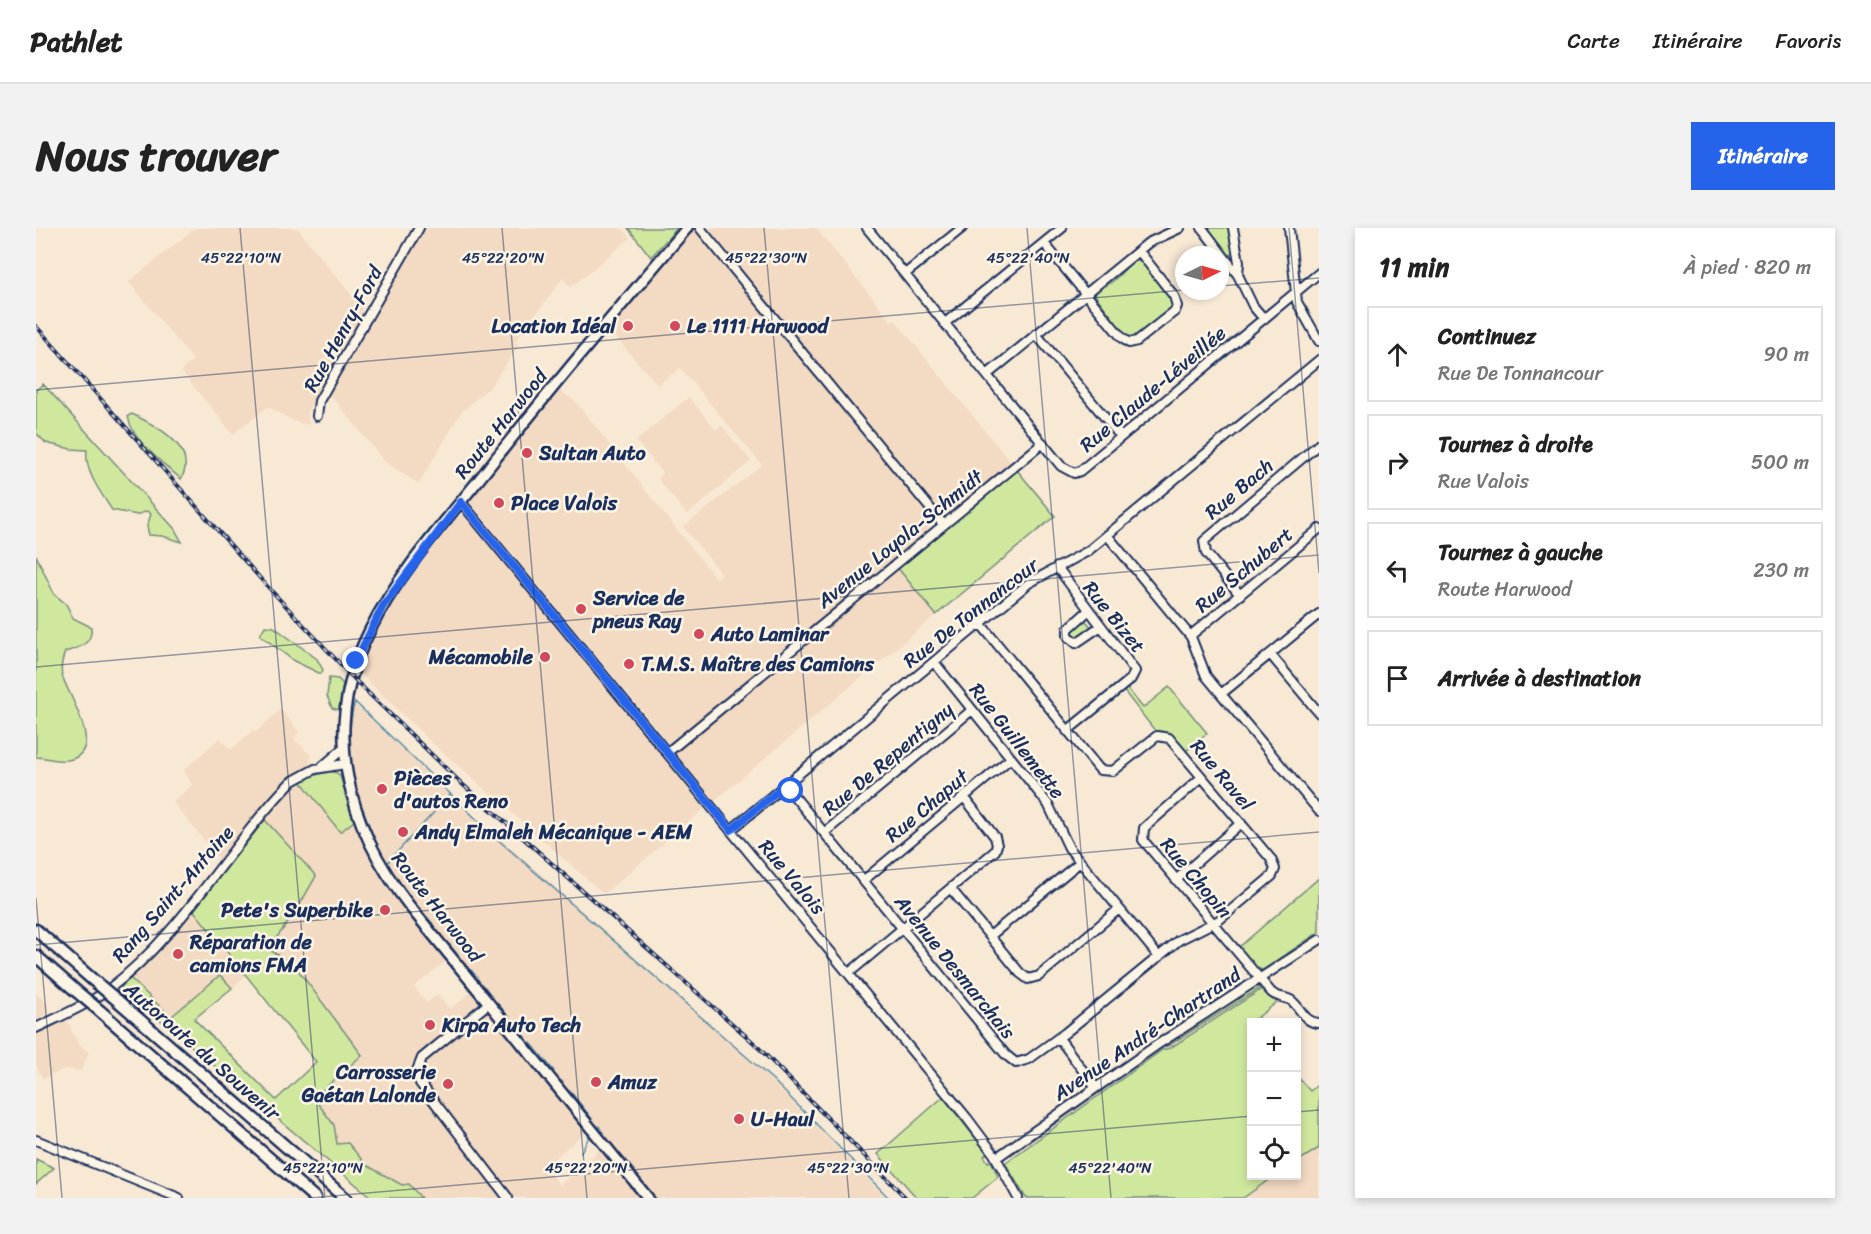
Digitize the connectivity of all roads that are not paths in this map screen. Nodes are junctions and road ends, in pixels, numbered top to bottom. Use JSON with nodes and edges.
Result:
{"nodes":[{"id":1,"x":419,"y":228,"type":"edge"},
{"id":2,"x":687,"y":228,"type":"edge"},
{"id":3,"x":700,"y":228,"type":"edge"},
{"id":4,"x":867,"y":228,"type":"edge"},
{"id":5,"x":1062,"y":228,"type":"edge"},
{"id":6,"x":1180,"y":228,"type":"edge"},
{"id":7,"x":1202,"y":228,"type":"edge"},
{"id":8,"x":1233,"y":228,"type":"edge"},
{"id":9,"x":1289,"y":228,"type":"edge"},
{"id":10,"x":957,"y":229,"type":"edge"},
{"id":11,"x":1044,"y":243,"type":"junction"},
{"id":12,"x":1139,"y":251,"type":"junction"},
{"id":13,"x":1319,"y":273,"type":"edge"},
{"id":14,"x":905,"y":274,"type":"junction"},
{"id":15,"x":1238,"y":275,"type":"junction"},
{"id":16,"x":1086,"y":294,"type":"junction"},
{"id":17,"x":1295,"y":294,"type":"junction"},
{"id":18,"x":1264,"y":319,"type":"junction"},
{"id":19,"x":945,"y":323,"type":"junction"},
{"id":20,"x":1036,"y":334,"type":"junction"},
{"id":21,"x":1319,"y":341,"type":"edge"},
{"id":22,"x":1319,"y":360,"type":"edge"},
{"id":23,"x":988,"y":374,"type":"junction"},
{"id":24,"x":317,"y":416,"type":"dead end"},
{"id":25,"x":1121,"y":437,"type":"junction"},
{"id":26,"x":1043,"y":443,"type":"junction"},
{"id":27,"x":1319,"y":444,"type":"edge"},
{"id":28,"x":461,"y":502,"type":"junction"},
{"id":29,"x":943,"y":524,"type":"junction"},
{"id":30,"x":1319,"y":529,"type":"edge"},
{"id":31,"x":1107,"y":535,"type":"junction"},
{"id":32,"x":1057,"y":567,"type":"junction"},
{"id":33,"x":1240,"y":595,"type":"junction"},
{"id":34,"x":1088,"y":611,"type":"junction"},
{"id":35,"x":1319,"y":614,"type":"edge"},
{"id":36,"x":980,"y":623,"type":"junction"},
{"id":37,"x":1101,"y":626,"type":"junction"},
{"id":38,"x":1190,"y":636,"type":"junction"},
{"id":39,"x":1270,"y":654,"type":"junction"},
{"id":40,"x":933,"y":662,"type":"junction"},
{"id":41,"x":1221,"y":694,"type":"junction"},
{"id":42,"x":972,"y":710,"type":"junction"},
{"id":43,"x":1319,"y":713,"type":"edge"},
{"id":44,"x":1067,"y":731,"type":"junction"},
{"id":45,"x":344,"y":748,"type":"junction"},
{"id":46,"x":668,"y":752,"type":"junction"},
{"id":47,"x":1011,"y":758,"type":"junction"},
{"id":48,"x":345,"y":764,"type":"junction"},
{"id":49,"x":322,"y":767,"type":"junction"},
{"id":50,"x":1203,"y":777,"type":"junction"},
{"id":51,"x":785,"y":785,"type":"junction"},
{"id":52,"x":964,"y":797,"type":"junction"},
{"id":53,"x":1319,"y":811,"type":"edge"},
{"id":54,"x":1241,"y":823,"type":"junction"},
{"id":55,"x":731,"y":830,"type":"junction"},
{"id":56,"x":824,"y":833,"type":"junction"},
{"id":57,"x":1080,"y":862,"type":"junction"},
{"id":58,"x":864,"y":880,"type":"junction"},
{"id":59,"x":1176,"y":880,"type":"junction"},
{"id":60,"x":951,"y":889,"type":"junction"},
{"id":61,"x":1119,"y":909,"type":"junction"},
{"id":62,"x":1213,"y":923,"type":"junction"},
{"id":63,"x":902,"y":928,"type":"junction"},
{"id":64,"x":36,"y":930,"type":"edge"},
{"id":65,"x":990,"y":936,"type":"junction"},
{"id":66,"x":1319,"y":940,"type":"edge"},
{"id":67,"x":36,"y":956,"type":"edge"},
{"id":68,"x":1158,"y":957,"type":"junction"},
{"id":69,"x":849,"y":973,"type":"junction"},
{"id":70,"x":1259,"y":979,"type":"junction"},
{"id":71,"x":489,"y":1002,"type":"junction"},
{"id":72,"x":1319,"y":1023,"type":"edge"},
{"id":73,"x":36,"y":1028,"type":"edge"},
{"id":74,"x":1059,"y":1038,"type":"junction"},
{"id":75,"x":1095,"y":1087,"type":"junction"},
{"id":76,"x":36,"y":1140,"type":"edge"},
{"id":77,"x":996,"y":1158,"type":"junction"},
{"id":78,"x":179,"y":1198,"type":"edge"},
{"id":79,"x":315,"y":1198,"type":"edge"},
{"id":80,"x":345,"y":1198,"type":"edge"},
{"id":81,"x":508,"y":1198,"type":"edge"},
{"id":82,"x":648,"y":1198,"type":"edge"},
{"id":83,"x":1018,"y":1198,"type":"edge"}],
"edges":[{"from":1,"to":24,"type":"street","name":"Rue Henry-Ford"},
{"from":2,"to":28,"type":"main road","name":"Route Harwood"},
{"from":3,"to":29,"type":"street"},
{"from":4,"to":14,"type":"street","name":"Rue Claude-Léveillée"},
{"from":5,"to":11,"type":"street"},
{"from":6,"to":12,"type":"street"},
{"from":7,"to":15,"type":"street"},
{"from":8,"to":15,"type":"street"},
{"from":9,"to":17,"type":"street"},
{"from":10,"to":14,"type":"street"},
{"from":11,"to":16,"type":"street"},
{"from":11,"to":19,"type":"street"},
{"from":12,"to":16,"type":"street"},
{"from":12,"to":16,"type":"street"},
{"from":13,"to":17,"type":"street","name":"Rue Claude-Léveillée"},
{"from":14,"to":19,"type":"street","name":"Rue Claude-Léveillée"},
{"from":15,"to":18,"type":"street"},
{"from":16,"to":20,"type":"street"},
{"from":17,"to":18,"type":"street","name":"Rue Claude-Léveillée"},
{"from":17,"to":21,"type":"street"},
{"from":18,"to":25,"type":"street","name":"Rue Claude-Léveillée"},
{"from":19,"to":23,"type":"street","name":"Rue Claude-Léveillée"},
{"from":20,"to":23,"type":"street"},
{"from":20,"to":25,"type":"street"},
{"from":22,"to":31,"type":"street","name":"Rue De Tonnancour"},
{"from":23,"to":26,"type":"street","name":"Rue Claude-Léveillée"},
{"from":25,"to":26,"type":"street","name":"Rue Claude-Léveillée"},
{"from":26,"to":29,"type":"street","name":"Avenue Loyola-Schmidt"},
{"from":27,"to":33,"type":"street","name":"Rue Bach"},
{"from":28,"to":45,"type":"main road","name":"Route Harwood"},
{"from":28,"to":46,"type":"street","name":"Rue Valois"},
{"from":29,"to":46,"type":"street","name":"Avenue Loyola-Schmidt"},
{"from":30,"to":33,"type":"street","name":"Rue Schubert"},
{"from":31,"to":32,"type":"street","name":"Rue De Tonnancour"},
{"from":31,"to":38,"type":"street"},
{"from":32,"to":34,"type":"street","name":"Rue Bizet"},
{"from":32,"to":36,"type":"street","name":"Rue De Tonnancour"},
{"from":33,"to":38,"type":"street","name":"Rue Schubert"},
{"from":34,"to":37,"type":"street","name":"Rue Bizet"},
{"from":34,"to":37,"type":"street"},
{"from":35,"to":39,"type":"street"},
{"from":36,"to":40,"type":"street","name":"Rue De Tonnancour"},
{"from":36,"to":44,"type":"street","name":"Rue Ravel"},
{"from":37,"to":44,"type":"street","name":"Rue Bizet"},
{"from":38,"to":41,"type":"street"},
{"from":39,"to":41,"type":"street"},
{"from":39,"to":43,"type":"street"},
{"from":40,"to":42,"type":"street","name":"Rue Guillemette"},
{"from":40,"to":51,"type":"street","name":"Rue De Tonnancour"},
{"from":41,"to":53,"type":"street"},
{"from":42,"to":47,"type":"street","name":"Rue Guillemette"},
{"from":42,"to":56,"type":"street","name":"Rue De Repentigny"},
{"from":44,"to":50,"type":"street","name":"Rue Ravel"},
{"from":45,"to":48,"type":"main road","name":"Route Harwood"},
{"from":45,"to":49,"type":"street","name":"Rang Saint-Antoine"},
{"from":46,"to":55,"type":"street","name":"Rue Valois"},
{"from":47,"to":52,"type":"street","name":"Rue Chaput"},
{"from":47,"to":57,"type":"street","name":"Rue Guillemette"},
{"from":48,"to":49,"type":"street","name":"Rang Saint-Antoine"},
{"from":48,"to":71,"type":"main road","name":"Route Harwood"},
{"from":49,"to":73,"type":"street","name":"Rang Saint-Antoine"},
{"from":50,"to":54,"type":"street","name":"Rue Ravel"},
{"from":50,"to":59,"type":"street","name":"Rue Chopin"},
{"from":51,"to":55,"type":"street","name":"Rue De Tonnancour"},
{"from":51,"to":56,"type":"street","name":"Avenue Desmarchais"},
{"from":52,"to":58,"type":"street","name":"Rue Chaput"},
{"from":52,"to":60,"type":"street"},
{"from":54,"to":59,"type":"street"},
{"from":54,"to":62,"type":"street","name":"Rue Ravel"},
{"from":55,"to":69,"type":"street","name":"Rue Valois"},
{"from":56,"to":58,"type":"street","name":"Avenue Desmarchais"},
{"from":57,"to":61,"type":"street","name":"Rue Guillemette"},
{"from":57,"to":65,"type":"street"},
{"from":58,"to":63,"type":"street","name":"Avenue Desmarchais"},
{"from":59,"to":62,"type":"street","name":"Rue Chopin"},
{"from":60,"to":63,"type":"street"},
{"from":60,"to":65,"type":"street"},
{"from":61,"to":65,"type":"street"},
{"from":61,"to":68,"type":"street","name":"Rue Guillemette"},
{"from":62,"to":68,"type":"street","name":"Avenue Desmarchais"},
{"from":62,"to":70,"type":"street","name":"Rue Chopin"},
{"from":63,"to":69,"type":"street"},
{"from":63,"to":74,"type":"street","name":"Avenue Desmarchais"},
{"from":64,"to":80,"type":"highway","name":"Autoroute du Souvenir","bridge":true},
{"from":66,"to":70,"type":"street","name":"Avenue André-Chartrand"},
{"from":67,"to":79,"type":"highway","name":"Autoroute du Souvenir","bridge":true},
{"from":68,"to":74,"type":"street","name":"Avenue Desmarchais"},
{"from":69,"to":77,"type":"street","name":"Rue Valois"},
{"from":70,"to":72,"type":"street","name":"Rue Chopin"},
{"from":70,"to":75,"type":"street","name":"Avenue André-Chartrand"},
{"from":71,"to":81,"type":"street"},
{"from":71,"to":82,"type":"main road","name":"Route Harwood"},
{"from":74,"to":75,"type":"street"},
{"from":75,"to":77,"type":"street","name":"Avenue André-Chartrand"},
{"from":76,"to":78,"type":"street"},
{"from":77,"to":83,"type":"street","name":"Rue Valois"}]}
